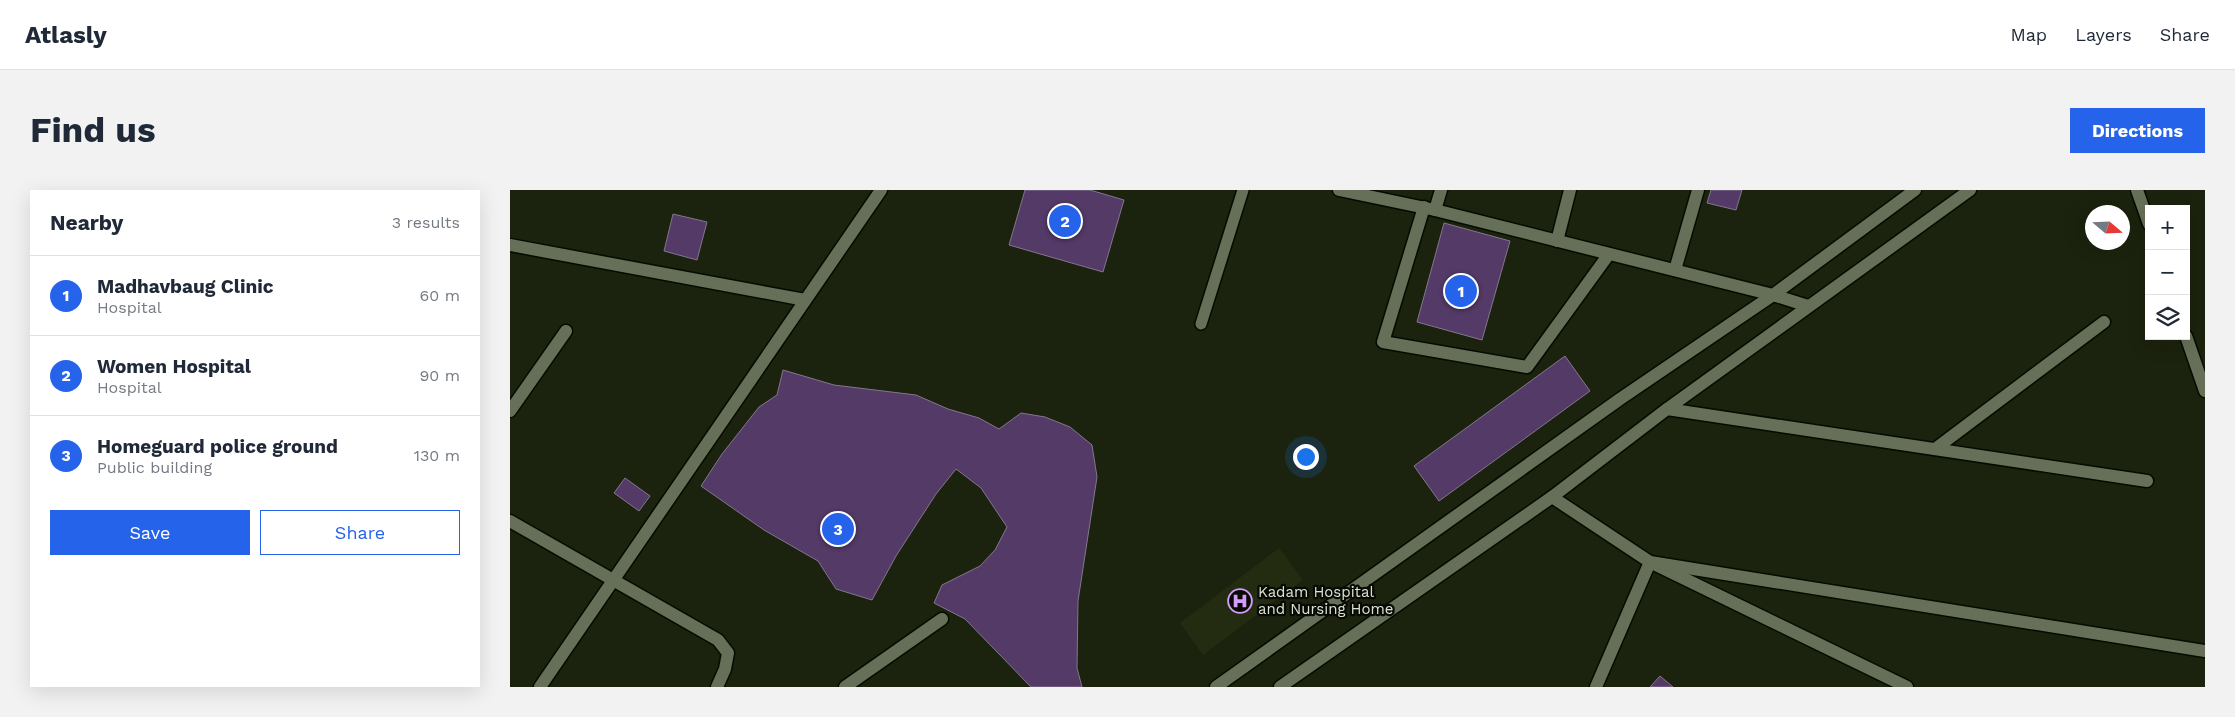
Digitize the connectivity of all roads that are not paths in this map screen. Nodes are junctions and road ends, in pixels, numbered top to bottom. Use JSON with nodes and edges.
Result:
{"nodes":[{"id":1,"x":881,"y":190,"type":"edge"},
{"id":2,"x":1243,"y":190,"type":"edge"},
{"id":3,"x":1339,"y":190,"type":"edge"},
{"id":4,"x":1441,"y":190,"type":"edge"},
{"id":5,"x":1570,"y":190,"type":"edge"},
{"id":6,"x":1698,"y":190,"type":"edge"},
{"id":7,"x":1915,"y":190,"type":"edge"},
{"id":8,"x":1970,"y":190,"type":"edge"},
{"id":9,"x":2138,"y":190,"type":"edge"},
{"id":10,"x":1430,"y":209,"type":"junction"},
{"id":11,"x":2145,"y":212,"type":"edge"},
{"id":12,"x":1557,"y":240,"type":"junction"},
{"id":13,"x":510,"y":245,"type":"edge"},
{"id":14,"x":1609,"y":254,"type":"junction"},
{"id":15,"x":1675,"y":270,"type":"junction"},
{"id":16,"x":1773,"y":295,"type":"junction"},
{"id":17,"x":805,"y":300,"type":"junction"},
{"id":18,"x":1808,"y":306,"type":"junction"},
{"id":19,"x":2104,"y":322,"type":"dead end"},
{"id":20,"x":1201,"y":324,"type":"dead end"},
{"id":21,"x":566,"y":331,"type":"dead end"},
{"id":22,"x":2187,"y":340,"type":"edge"},
{"id":23,"x":2205,"y":391,"type":"edge"},
{"id":24,"x":1667,"y":409,"type":"junction"},
{"id":25,"x":510,"y":411,"type":"edge"},
{"id":26,"x":1935,"y":448,"type":"junction"},
{"id":27,"x":2147,"y":481,"type":"dead end"},
{"id":28,"x":1552,"y":498,"type":"junction"},
{"id":29,"x":510,"y":521,"type":"edge"},
{"id":30,"x":1650,"y":562,"type":"junction"},
{"id":31,"x":612,"y":580,"type":"junction"},
{"id":32,"x":942,"y":619,"type":"dead end"},
{"id":33,"x":2205,"y":650,"type":"edge"},
{"id":34,"x":540,"y":687,"type":"edge"},
{"id":35,"x":717,"y":687,"type":"edge"},
{"id":36,"x":845,"y":687,"type":"edge"},
{"id":37,"x":1216,"y":687,"type":"edge"},
{"id":38,"x":1280,"y":687,"type":"edge"},
{"id":39,"x":1596,"y":687,"type":"edge"},
{"id":40,"x":1907,"y":687,"type":"edge"}],
"edges":[{"from":1,"to":17,"type":"street"},
{"from":2,"to":20,"type":"lane"},
{"from":3,"to":10,"type":"street"},
{"from":4,"to":10,"type":"street"},
{"from":5,"to":12,"type":"street"},
{"from":6,"to":15,"type":"street"},
{"from":7,"to":16,"type":"street"},
{"from":8,"to":18,"type":"street"},
{"from":9,"to":11,"type":"street"},
{"from":10,"to":12,"type":"street"},
{"from":10,"to":14,"type":"street"},
{"from":12,"to":14,"type":"street"},
{"from":13,"to":17,"type":"street"},
{"from":14,"to":15,"type":"street"},
{"from":15,"to":16,"type":"street"},
{"from":16,"to":18,"type":"street"},
{"from":16,"to":37,"type":"street"},
{"from":17,"to":31,"type":"street"},
{"from":18,"to":24,"type":"street"},
{"from":19,"to":26,"type":"street"},
{"from":21,"to":25,"type":"street"},
{"from":22,"to":23,"type":"street"},
{"from":24,"to":26,"type":"street"},
{"from":24,"to":28,"type":"street"},
{"from":26,"to":27,"type":"street"},
{"from":28,"to":30,"type":"street"},
{"from":28,"to":38,"type":"street"},
{"from":29,"to":31,"type":"street"},
{"from":30,"to":33,"type":"street"},
{"from":30,"to":39,"type":"street"},
{"from":30,"to":40,"type":"street"},
{"from":31,"to":34,"type":"street"},
{"from":31,"to":35,"type":"street"},
{"from":32,"to":36,"type":"street"}]}
